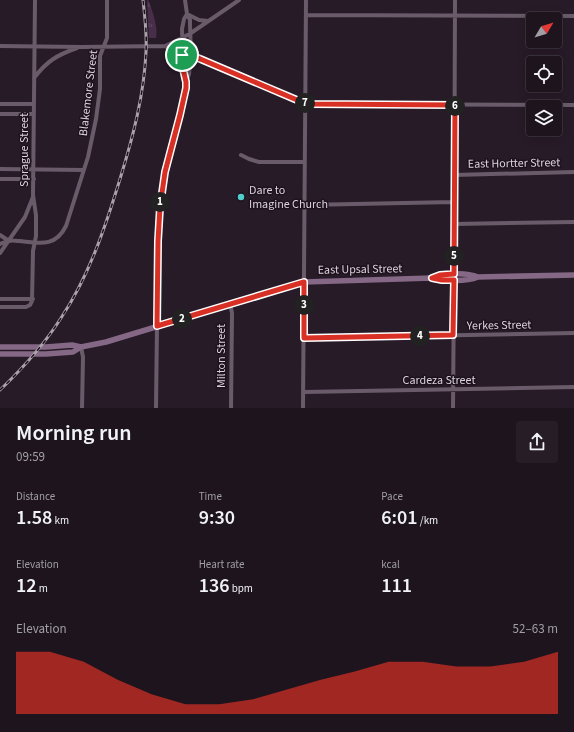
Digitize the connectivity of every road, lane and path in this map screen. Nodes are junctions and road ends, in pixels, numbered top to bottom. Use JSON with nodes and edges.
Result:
{"nodes":[{"id":1,"x":34,"y":0,"type":"edge"},
{"id":2,"x":107,"y":0,"type":"edge"},
{"id":3,"x":185,"y":0,"type":"edge"},
{"id":4,"x":239,"y":0,"type":"edge"},
{"id":5,"x":306,"y":0,"type":"edge"},
{"id":6,"x":455,"y":0,"type":"edge"},
{"id":7,"x":187,"y":14,"type":"junction"},
{"id":8,"x":306,"y":15,"type":"junction"},
{"id":9,"x":455,"y":15,"type":"junction"},
{"id":10,"x":574,"y":16,"type":"edge"},
{"id":11,"x":208,"y":21,"type":"junction"},
{"id":12,"x":191,"y":33,"type":"junction"},
{"id":13,"x":182,"y":38,"type":"junction"},
{"id":14,"x":0,"y":46,"type":"edge"},
{"id":15,"x":34,"y":46,"type":"junction"},
{"id":16,"x":104,"y":46,"type":"junction"},
{"id":17,"x":165,"y":46,"type":"junction"},
{"id":18,"x":81,"y":47,"type":"junction"},
{"id":19,"x":182,"y":55,"type":"junction"},
{"id":20,"x":191,"y":56,"type":"junction"},
{"id":21,"x":34,"y":78,"type":"junction"},
{"id":22,"x":186,"y":82,"type":"junction"},
{"id":23,"x":305,"y":103,"type":"junction"},
{"id":24,"x":0,"y":104,"type":"edge"},
{"id":25,"x":34,"y":104,"type":"junction"},
{"id":26,"x":455,"y":105,"type":"junction"},
{"id":27,"x":574,"y":106,"type":"edge"},
{"id":28,"x":0,"y":114,"type":"edge"},
{"id":29,"x":34,"y":114,"type":"junction"},
{"id":30,"x":241,"y":155,"type":"dead end"},
{"id":31,"x":305,"y":162,"type":"junction"},
{"id":32,"x":0,"y":169,"type":"edge"},
{"id":33,"x":34,"y":170,"type":"junction"},
{"id":34,"x":84,"y":170,"type":"junction"},
{"id":35,"x":574,"y":172,"type":"edge"},
{"id":36,"x":454,"y":175,"type":"junction"},
{"id":37,"x":0,"y":179,"type":"edge"},
{"id":38,"x":34,"y":179,"type":"junction"},
{"id":39,"x":33,"y":195,"type":"junction"},
{"id":40,"x":454,"y":202,"type":"junction"},
{"id":41,"x":304,"y":205,"type":"junction"},
{"id":42,"x":574,"y":222,"type":"edge"},
{"id":43,"x":454,"y":224,"type":"junction"},
{"id":44,"x":0,"y":235,"type":"edge"},
{"id":45,"x":9,"y":240,"type":"junction"},
{"id":46,"x":34,"y":243,"type":"junction"},
{"id":47,"x":0,"y":244,"type":"edge"},
{"id":48,"x":0,"y":253,"type":"edge"},
{"id":49,"x":574,"y":275,"type":"edge"},
{"id":50,"x":454,"y":277,"type":"junction"},
{"id":51,"x":304,"y":282,"type":"junction"},
{"id":52,"x":0,"y":299,"type":"edge"},
{"id":53,"x":33,"y":299,"type":"junction"},
{"id":54,"x":230,"y":304,"type":"junction"},
{"id":55,"x":0,"y":307,"type":"edge"},
{"id":56,"x":157,"y":326,"type":"junction"},
{"id":57,"x":574,"y":333,"type":"edge"},
{"id":58,"x":453,"y":335,"type":"junction"},
{"id":59,"x":304,"y":338,"type":"junction"},
{"id":60,"x":0,"y":347,"type":"edge"},
{"id":61,"x":81,"y":347,"type":"junction"},
{"id":62,"x":0,"y":354,"type":"edge"},
{"id":63,"x":574,"y":388,"type":"edge"},
{"id":64,"x":453,"y":389,"type":"junction"},
{"id":65,"x":304,"y":392,"type":"junction"},
{"id":66,"x":82,"y":408,"type":"edge"},
{"id":67,"x":156,"y":408,"type":"edge"},
{"id":68,"x":231,"y":408,"type":"edge"},
{"id":69,"x":304,"y":408,"type":"edge"},
{"id":70,"x":453,"y":408,"type":"edge"}],
"edges":[{"from":1,"to":15,"type":"street","name":"Sprague Street"},
{"from":2,"to":16,"type":"street","name":"Blakemore Street"},
{"from":3,"to":7,"type":"street"},
{"from":4,"to":11,"type":"street"},
{"from":5,"to":8,"type":"street"},
{"from":6,"to":9,"type":"street"},
{"from":7,"to":11,"type":"street"},
{"from":7,"to":12,"type":"street"},
{"from":7,"to":13,"type":"street"},
{"from":8,"to":9,"type":"street"},
{"from":8,"to":23,"type":"street"},
{"from":9,"to":10,"type":"street"},
{"from":9,"to":26,"type":"street"},
{"from":11,"to":12,"type":"street"},
{"from":12,"to":13,"type":"street"},
{"from":12,"to":20,"type":"street"},
{"from":13,"to":17,"type":"street"},
{"from":13,"to":19,"type":"street"},
{"from":14,"to":15,"type":"street"},
{"from":15,"to":18,"type":"street"},
{"from":15,"to":21,"type":"street","name":"Sprague Street"},
{"from":16,"to":17,"type":"street"},
{"from":16,"to":18,"type":"street"},
{"from":16,"to":34,"type":"street","name":"Blakemore Street"},
{"from":17,"to":19,"type":"street"},
{"from":18,"to":21,"type":"street"},
{"from":19,"to":20,"type":"street"},
{"from":19,"to":22,"type":"street"},
{"from":20,"to":22,"type":"street"},
{"from":20,"to":23,"type":"street"},
{"from":21,"to":25,"type":"street","name":"Sprague Street"},
{"from":22,"to":56,"type":"street"},
{"from":23,"to":26,"type":"street"},
{"from":23,"to":31,"type":"street"},
{"from":24,"to":25,"type":"street"},
{"from":25,"to":29,"type":"street","name":"Sprague Street"},
{"from":26,"to":27,"type":"street"},
{"from":26,"to":36,"type":"street"},
{"from":28,"to":29,"type":"street"},
{"from":29,"to":33,"type":"street","name":"Sprague Street"},
{"from":30,"to":31,"type":"street"},
{"from":31,"to":41,"type":"street"},
{"from":32,"to":33,"type":"street"},
{"from":33,"to":34,"type":"street"},
{"from":33,"to":38,"type":"street","name":"Sprague Street"},
{"from":34,"to":46,"type":"street","name":"Blakemore Street"},
{"from":35,"to":36,"type":"street","name":"East Hortter Street"},
{"from":36,"to":40,"type":"street"},
{"from":37,"to":38,"type":"street"},
{"from":38,"to":39,"type":"street","name":"Sprague Street"},
{"from":39,"to":45,"type":"street"},
{"from":39,"to":46,"type":"street","name":"Sprague Street"},
{"from":40,"to":41,"type":"street"},
{"from":40,"to":43,"type":"street"},
{"from":41,"to":51,"type":"street"},
{"from":42,"to":43,"type":"street"},
{"from":43,"to":50,"type":"street"},
{"from":44,"to":45,"type":"street"},
{"from":45,"to":46,"type":"street"},
{"from":45,"to":47,"type":"street"},
{"from":45,"to":48,"type":"street"},
{"from":46,"to":53,"type":"street","name":"Sprague Street"},
{"from":49,"to":50,"type":"street","name":"East Upsal Street"},
{"from":50,"to":51,"type":"street","name":"East Upsal Street"},
{"from":50,"to":58,"type":"street"},
{"from":51,"to":54,"type":"street","name":"East Upsal Street"},
{"from":51,"to":59,"type":"street"},
{"from":52,"to":53,"type":"street"},
{"from":53,"to":55,"type":"street"},
{"from":54,"to":56,"type":"street","name":"East Upsal Street"},
{"from":54,"to":68,"type":"street","name":"Milton Street"},
{"from":56,"to":61,"type":"street","name":"East Upsal Street"},
{"from":56,"to":67,"type":"street"},
{"from":57,"to":58,"type":"street","name":"Yerkes Street"},
{"from":58,"to":59,"type":"street","name":"Yerkes Street"},
{"from":58,"to":64,"type":"street"},
{"from":59,"to":65,"type":"street"},
{"from":60,"to":61,"type":"street","name":"East Upsal Street"},
{"from":61,"to":62,"type":"street","name":"East Upsal Street"},
{"from":61,"to":66,"type":"street"},
{"from":63,"to":64,"type":"street","name":"Cardeza Street"},
{"from":64,"to":65,"type":"street","name":"Cardeza Street"},
{"from":64,"to":70,"type":"street"},
{"from":65,"to":69,"type":"street"}]}
